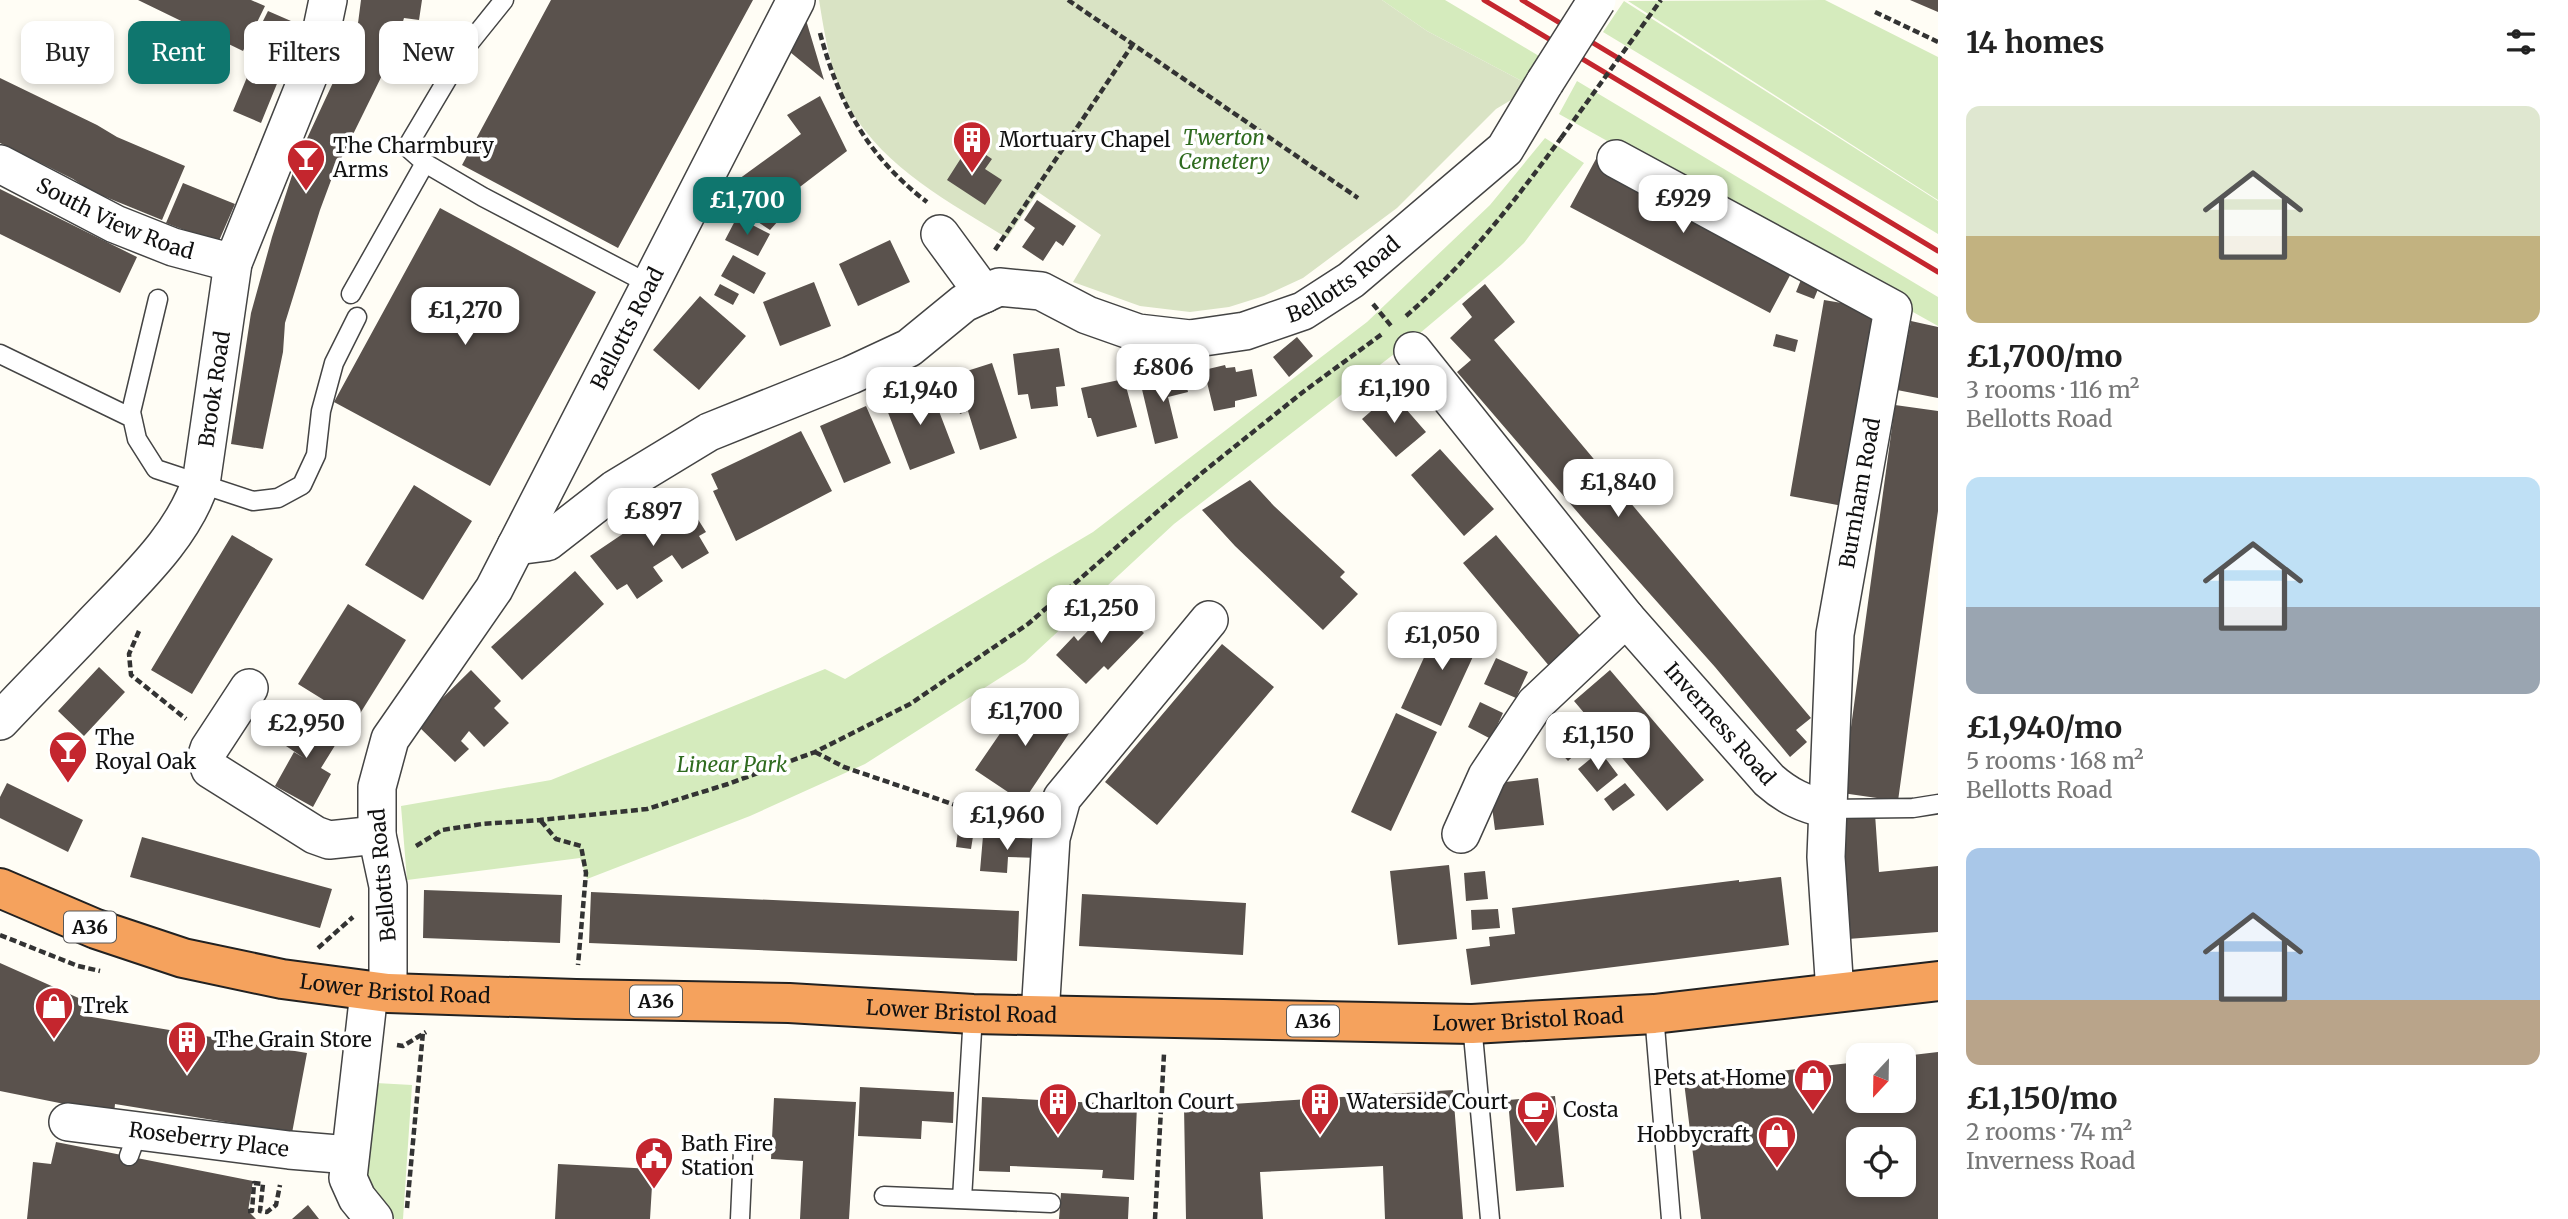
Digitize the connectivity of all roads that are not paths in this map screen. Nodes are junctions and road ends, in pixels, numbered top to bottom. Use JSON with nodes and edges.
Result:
{"nodes":[{"id":1,"x":327,"y":0,"type":"edge"},
{"id":2,"x":504,"y":0,"type":"edge"},
{"id":3,"x":1597,"y":0,"type":"edge"},
{"id":4,"x":807,"y":14,"type":"edge"},
{"id":5,"x":1616,"y":159,"type":"dead end"},
{"id":6,"x":425,"y":163,"type":"junction"},
{"id":7,"x":0,"y":164,"type":"edge"},
{"id":8,"x":940,"y":234,"type":"road end"},
{"id":9,"x":233,"y":263,"type":"junction"},
{"id":10,"x":649,"y":284,"type":"junction"},
{"id":11,"x":976,"y":284,"type":"junction"},
{"id":12,"x":351,"y":294,"type":"dead end"},
{"id":13,"x":158,"y":299,"type":"dead end"},
{"id":14,"x":357,"y":317,"type":"dead end"},
{"id":15,"x":1413,"y":351,"type":"dead end"},
{"id":16,"x":0,"y":354,"type":"edge"},
{"id":17,"x":132,"y":418,"type":"junction"},
{"id":18,"x":200,"y":485,"type":"junction"},
{"id":19,"x":516,"y":546,"type":"junction"},
{"id":20,"x":1626,"y":618,"type":"junction"},
{"id":21,"x":1209,"y":620,"type":"dead end"},
{"id":22,"x":248,"y":688,"type":"dead end"},
{"id":23,"x":0,"y":721,"type":"edge"},
{"id":24,"x":1938,"y":804,"type":"edge"},
{"id":25,"x":1827,"y":810,"type":"junction"},
{"id":26,"x":1461,"y":834,"type":"dead end"},
{"id":27,"x":383,"y":863,"type":"junction"},
{"id":28,"x":0,"y":887,"type":"edge"},
{"id":29,"x":1938,"y":981,"type":"edge"},
{"id":30,"x":378,"y":992,"type":"junction"},
{"id":31,"x":1835,"y":993,"type":"junction"},
{"id":32,"x":973,"y":1014,"type":"junction"},
{"id":33,"x":1654,"y":1014,"type":"junction"},
{"id":34,"x":1040,"y":1015,"type":"junction"},
{"id":35,"x":1472,"y":1024,"type":"junction"},
{"id":36,"x":68,"y":1122,"type":"dead end"},
{"id":37,"x":743,"y":1151,"type":"dead end"},
{"id":38,"x":350,"y":1155,"type":"junction"},
{"id":39,"x":884,"y":1196,"type":"dead end"},
{"id":40,"x":962,"y":1199,"type":"junction"},
{"id":41,"x":1051,"y":1203,"type":"dead end"},
{"id":42,"x":374,"y":1219,"type":"edge"},
{"id":43,"x":740,"y":1219,"type":"edge"},
{"id":44,"x":1490,"y":1219,"type":"edge"},
{"id":45,"x":1671,"y":1219,"type":"edge"}],
"edges":[{"from":1,"to":9,"type":"street","name":"Brook Road"},
{"from":2,"to":6,"type":"lane"},
{"from":3,"to":11,"type":"street","name":"Bellotts Road","bridge":true},
{"from":4,"to":10,"type":"street","name":"Bellotts Road"},
{"from":5,"to":25,"type":"street","name":"Burnham Road"},
{"from":6,"to":10,"type":"lane"},
{"from":6,"to":12,"type":"lane"},
{"from":7,"to":9,"type":"street","name":"South View Road"},
{"from":8,"to":11,"type":"street"},
{"from":9,"to":18,"type":"street","name":"Brook Road"},
{"from":10,"to":19,"type":"street","name":"Bellotts Road"},
{"from":11,"to":19,"type":"street","name":"Bellotts Road"},
{"from":13,"to":17,"type":"lane"},
{"from":14,"to":18,"type":"lane"},
{"from":15,"to":20,"type":"street","name":"Inverness Road"},
{"from":16,"to":17,"type":"lane"},
{"from":17,"to":18,"type":"lane"},
{"from":18,"to":23,"type":"street","name":"Brook Road"},
{"from":19,"to":27,"type":"street","name":"Bellotts Road"},
{"from":20,"to":25,"type":"street","name":"Inverness Road"},
{"from":20,"to":26,"type":"street"},
{"from":21,"to":34,"type":"street"},
{"from":22,"to":27,"type":"street"},
{"from":24,"to":25,"type":"lane"},
{"from":25,"to":31,"type":"street","name":"Burnham Road"},
{"from":27,"to":30,"type":"street","name":"Bellotts Road"},
{"from":28,"to":30,"type":"highway","name":"Lower Bristol Road","number":"A36"},
{"from":29,"to":31,"type":"highway","name":"Lower Bristol Road","number":"A36"},
{"from":30,"to":32,"type":"highway","name":"Lower Bristol Road","number":"A36"},
{"from":30,"to":38,"type":"street"},
{"from":31,"to":33,"type":"highway","name":"Lower Bristol Road","number":"A36"},
{"from":32,"to":34,"type":"highway","name":"Lower Bristol Road","number":"A36"},
{"from":32,"to":40,"type":"lane"},
{"from":33,"to":35,"type":"highway","name":"Lower Bristol Road","number":"A36"},
{"from":33,"to":45,"type":"lane"},
{"from":34,"to":35,"type":"highway","name":"Lower Bristol Road","number":"A36"},
{"from":35,"to":44,"type":"lane"},
{"from":36,"to":38,"type":"street","name":"Roseberry Place"},
{"from":37,"to":43,"type":"lane"},
{"from":38,"to":42,"type":"street"},
{"from":39,"to":40,"type":"lane"},
{"from":40,"to":41,"type":"lane"}]}
